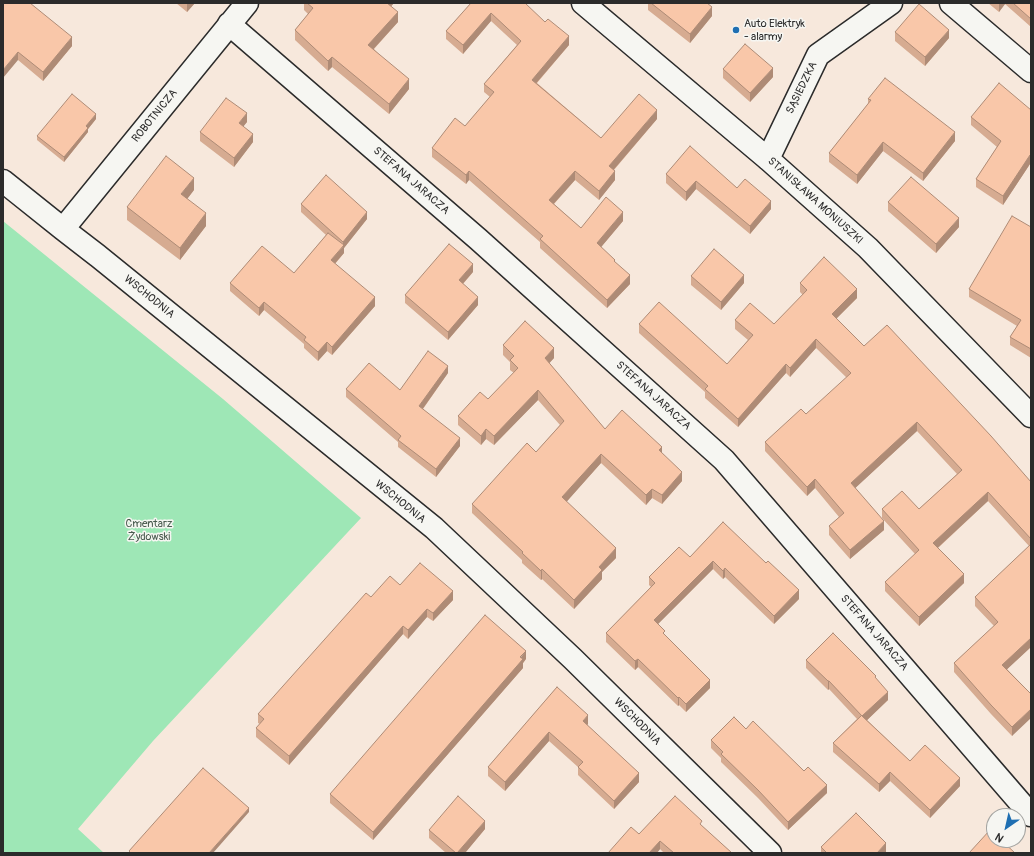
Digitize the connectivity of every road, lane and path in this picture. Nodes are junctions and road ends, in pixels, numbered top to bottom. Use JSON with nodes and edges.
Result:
{"nodes":[{"id":1,"x":247,"y":3,"type":"edge"},
{"id":2,"x":582,"y":3,"type":"edge"},
{"id":3,"x":891,"y":3,"type":"edge"},
{"id":4,"x":951,"y":3,"type":"edge"},
{"id":5,"x":229,"y":24,"type":"junction"},
{"id":6,"x":1031,"y":71,"type":"edge"},
{"id":7,"x":768,"y":159,"type":"junction"},
{"id":8,"x":3,"y":181,"type":"edge"},
{"id":9,"x":63,"y":230,"type":"junction"},
{"id":10,"x":1031,"y":416,"type":"edge"},
{"id":11,"x":1031,"y":815,"type":"edge"},
{"id":12,"x":770,"y":853,"type":"edge"}],
"edges":[{"from":1,"to":5,"type":"street","name":"ROBOTNICZA"},
{"from":2,"to":7,"type":"street","name":"STANISŁAWA MONIUSZKI"},
{"from":3,"to":7,"type":"street","name":"SĄSIEDZKA"},
{"from":4,"to":6,"type":"street"},
{"from":5,"to":9,"type":"street","name":"ROBOTNICZA"},
{"from":5,"to":11,"type":"street","name":"STEFANA JARACZA"},
{"from":7,"to":10,"type":"street","name":"STANISŁAWA MONIUSZKI"},
{"from":8,"to":9,"type":"street","name":"WSCHODNIA"},
{"from":9,"to":12,"type":"street","name":"WSCHODNIA"}]}
